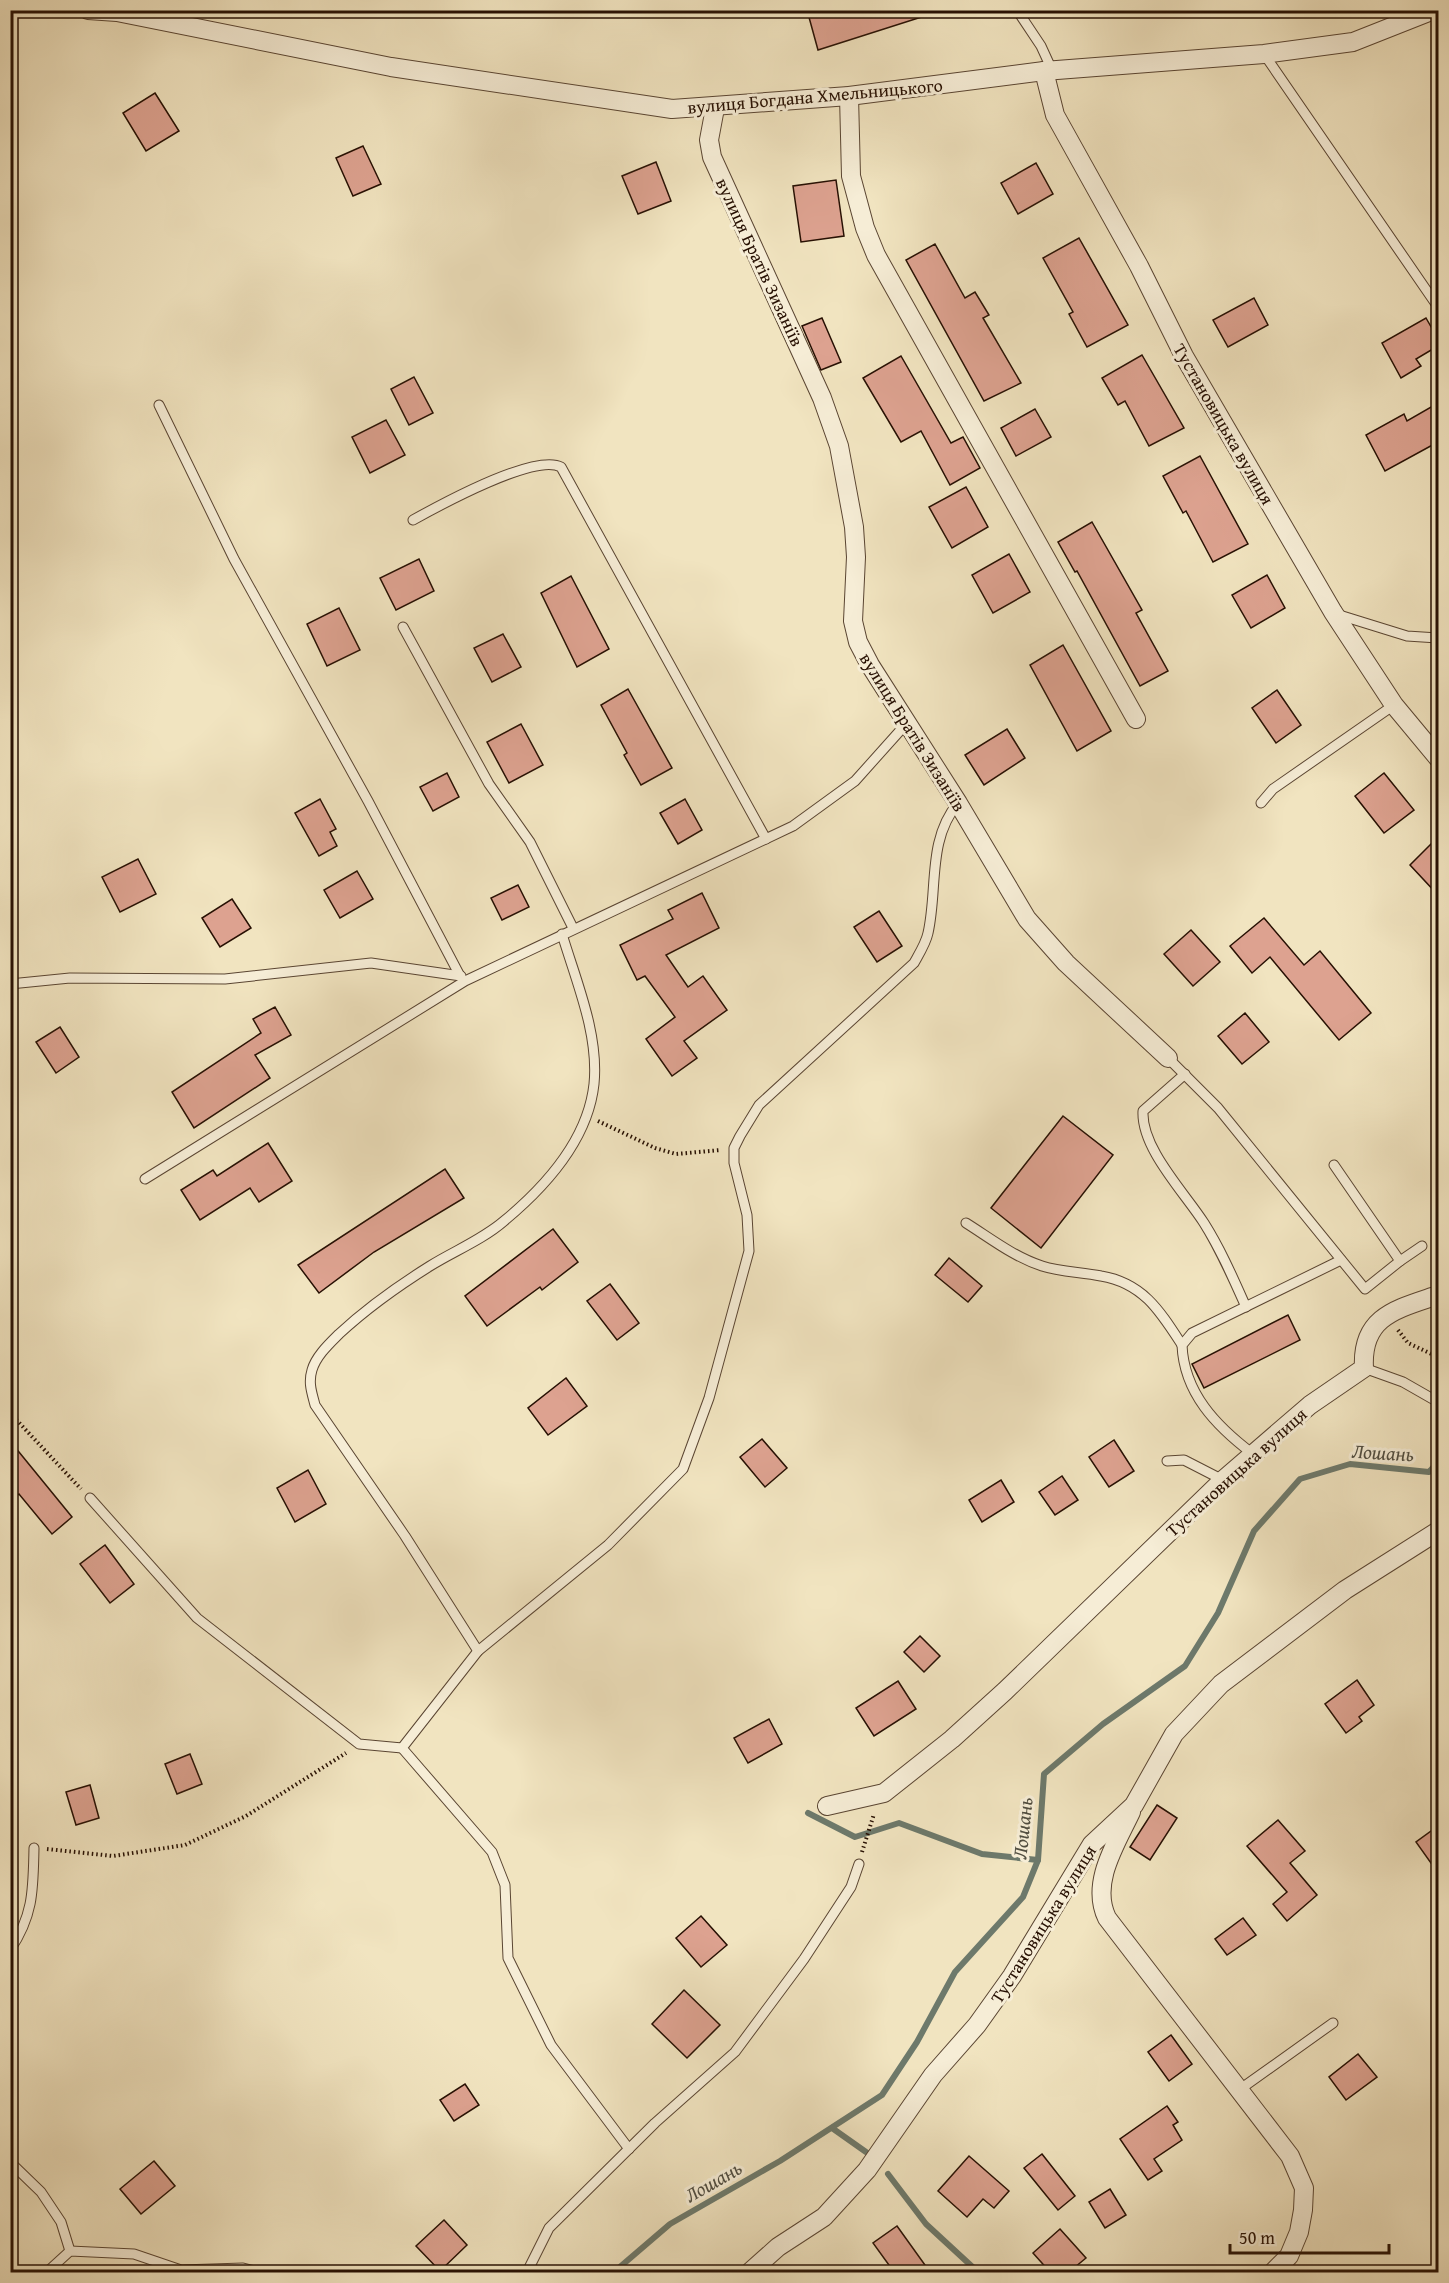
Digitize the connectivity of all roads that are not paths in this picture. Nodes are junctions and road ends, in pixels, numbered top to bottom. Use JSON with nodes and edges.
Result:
{"nodes":[{"id":1,"x":88,"y":10,"type":"edge"},
{"id":2,"x":1017,"y":10,"type":"edge"},
{"id":3,"x":1434,"y":10,"type":"edge"},
{"id":4,"x":1264,"y":54,"type":"junction"},
{"id":5,"x":1048,"y":71,"type":"junction"},
{"id":6,"x":849,"y":96,"type":"junction"},
{"id":7,"x":715,"y":108,"type":"junction"},
{"id":8,"x":1438,"y":307,"type":"edge"},
{"id":9,"x":159,"y":405,"type":"dead end"},
{"id":10,"x":413,"y":520,"type":"dead end"},
{"id":11,"x":1333,"y":612,"type":"junction"},
{"id":12,"x":403,"y":627,"type":"dead end"},
{"id":13,"x":1438,"y":638,"type":"edge"},
{"id":14,"x":1394,"y":705,"type":"junction"},
{"id":15,"x":1136,"y":719,"type":"dead end"},
{"id":16,"x":906,"y":724,"type":"junction"},
{"id":17,"x":1438,"y":758,"type":"edge"},
{"id":18,"x":958,"y":803,"type":"junction"},
{"id":19,"x":1260,"y":803,"type":"dead end"},
{"id":20,"x":766,"y":839,"type":"junction"},
{"id":21,"x":573,"y":928,"type":"junction"},
{"id":22,"x":562,"y":934,"type":"junction"},
{"id":23,"x":462,"y":977,"type":"junction"},
{"id":24,"x":10,"y":984,"type":"edge"},
{"id":25,"x":1168,"y":1058,"type":"joint"},
{"id":26,"x":1185,"y":1074,"type":"junction"},
{"id":27,"x":1334,"y":1165,"type":"dead end"},
{"id":28,"x":145,"y":1179,"type":"dead end"},
{"id":29,"x":966,"y":1223,"type":"dead end"},
{"id":30,"x":1422,"y":1246,"type":"dead end"},
{"id":31,"x":1341,"y":1260,"type":"junction"},
{"id":32,"x":1400,"y":1261,"type":"junction"},
{"id":33,"x":1438,"y":1295,"type":"edge"},
{"id":34,"x":1246,"y":1307,"type":"junction"},
{"id":35,"x":1182,"y":1344,"type":"junction"},
{"id":36,"x":1364,"y":1368,"type":"junction"},
{"id":37,"x":1438,"y":1402,"type":"edge"},
{"id":38,"x":1253,"y":1454,"type":"junction"},
{"id":39,"x":1167,"y":1461,"type":"dead end"},
{"id":40,"x":1223,"y":1479,"type":"junction"},
{"id":41,"x":90,"y":1498,"type":"road end"},
{"id":42,"x":1438,"y":1531,"type":"edge"},
{"id":43,"x":478,"y":1651,"type":"junction"},
{"id":44,"x":402,"y":1748,"type":"junction"},
{"id":45,"x":1134,"y":1804,"type":"junction"},
{"id":46,"x":827,"y":1806,"type":"dead end"},
{"id":47,"x":34,"y":1848,"type":"road end"},
{"id":48,"x":859,"y":1864,"type":"road end"},
{"id":49,"x":10,"y":1950,"type":"edge"},
{"id":50,"x":1333,"y":2023,"type":"dead end"},
{"id":51,"x":1239,"y":2090,"type":"junction"},
{"id":52,"x":629,"y":2149,"type":"junction"},
{"id":53,"x":10,"y":2162,"type":"edge"},
{"id":54,"x":70,"y":2251,"type":"junction"},
{"id":55,"x":47,"y":2272,"type":"edge"},
{"id":56,"x":258,"y":2272,"type":"edge"},
{"id":57,"x":526,"y":2272,"type":"edge"},
{"id":58,"x":750,"y":2272,"type":"edge"},
{"id":59,"x":1273,"y":2272,"type":"edge"}],
"edges":[{"from":1,"to":7,"type":"street","name":"вулиця Богдана Хмельницького"},
{"from":2,"to":5,"type":"lane"},
{"from":3,"to":4,"type":"street","name":"вулиця Богдана Хмельницького"},
{"from":4,"to":5,"type":"street","name":"вулиця Богдана Хмельницького"},
{"from":4,"to":8,"type":"lane"},
{"from":5,"to":6,"type":"street","name":"вулиця Богдана Хмельницького"},
{"from":5,"to":11,"type":"street","name":"Тустановицька вулиця"},
{"from":6,"to":7,"type":"street","name":"вулиця Богдана Хмельницького"},
{"from":6,"to":15,"type":"street"},
{"from":7,"to":16,"type":"street","name":"вулиця Братів Зизаніїв"},
{"from":9,"to":23,"type":"lane"},
{"from":10,"to":20,"type":"lane"},
{"from":11,"to":13,"type":"lane"},
{"from":11,"to":14,"type":"street","name":"Тустановицька вулиця"},
{"from":12,"to":21,"type":"lane"},
{"from":14,"to":17,"type":"street","name":"Тустановицька вулиця"},
{"from":14,"to":19,"type":"lane"},
{"from":16,"to":18,"type":"street","name":"вулиця Братів Зизаніїв"},
{"from":16,"to":20,"type":"lane"},
{"from":18,"to":25,"type":"street","name":"вулиця Братів Зизаніїв"},
{"from":18,"to":43,"type":"lane"},
{"from":20,"to":21,"type":"lane"},
{"from":21,"to":22,"type":"lane"},
{"from":22,"to":23,"type":"lane"},
{"from":22,"to":43,"type":"lane"},
{"from":23,"to":24,"type":"lane"},
{"from":23,"to":28,"type":"lane"},
{"from":25,"to":26,"type":"lane"},
{"from":26,"to":31,"type":"lane"},
{"from":26,"to":34,"type":"lane"},
{"from":27,"to":32,"type":"lane"},
{"from":29,"to":35,"type":"lane"},
{"from":30,"to":32,"type":"lane"},
{"from":31,"to":32,"type":"lane"},
{"from":31,"to":34,"type":"lane"},
{"from":33,"to":36,"type":"street"},
{"from":34,"to":35,"type":"lane"},
{"from":35,"to":38,"type":"lane"},
{"from":36,"to":37,"type":"lane"},
{"from":36,"to":38,"type":"street","name":"Тустановицька вулиця"},
{"from":38,"to":40,"type":"street","name":"Тустановицька вулиця"},
{"from":39,"to":40,"type":"lane"},
{"from":40,"to":46,"type":"street","name":"Тустановицька вулиця"},
{"from":41,"to":44,"type":"lane"},
{"from":42,"to":45,"type":"street","name":"Тустановицька вулиця"},
{"from":43,"to":44,"type":"lane"},
{"from":44,"to":52,"type":"lane"},
{"from":45,"to":51,"type":"street"},
{"from":45,"to":58,"type":"street","name":"Тустановицька вулиця"},
{"from":47,"to":49,"type":"lane"},
{"from":48,"to":52,"type":"lane"},
{"from":50,"to":51,"type":"lane"},
{"from":51,"to":59,"type":"street"},
{"from":52,"to":57,"type":"lane"},
{"from":53,"to":54,"type":"lane"},
{"from":54,"to":55,"type":"lane"},
{"from":54,"to":56,"type":"lane"}]}
